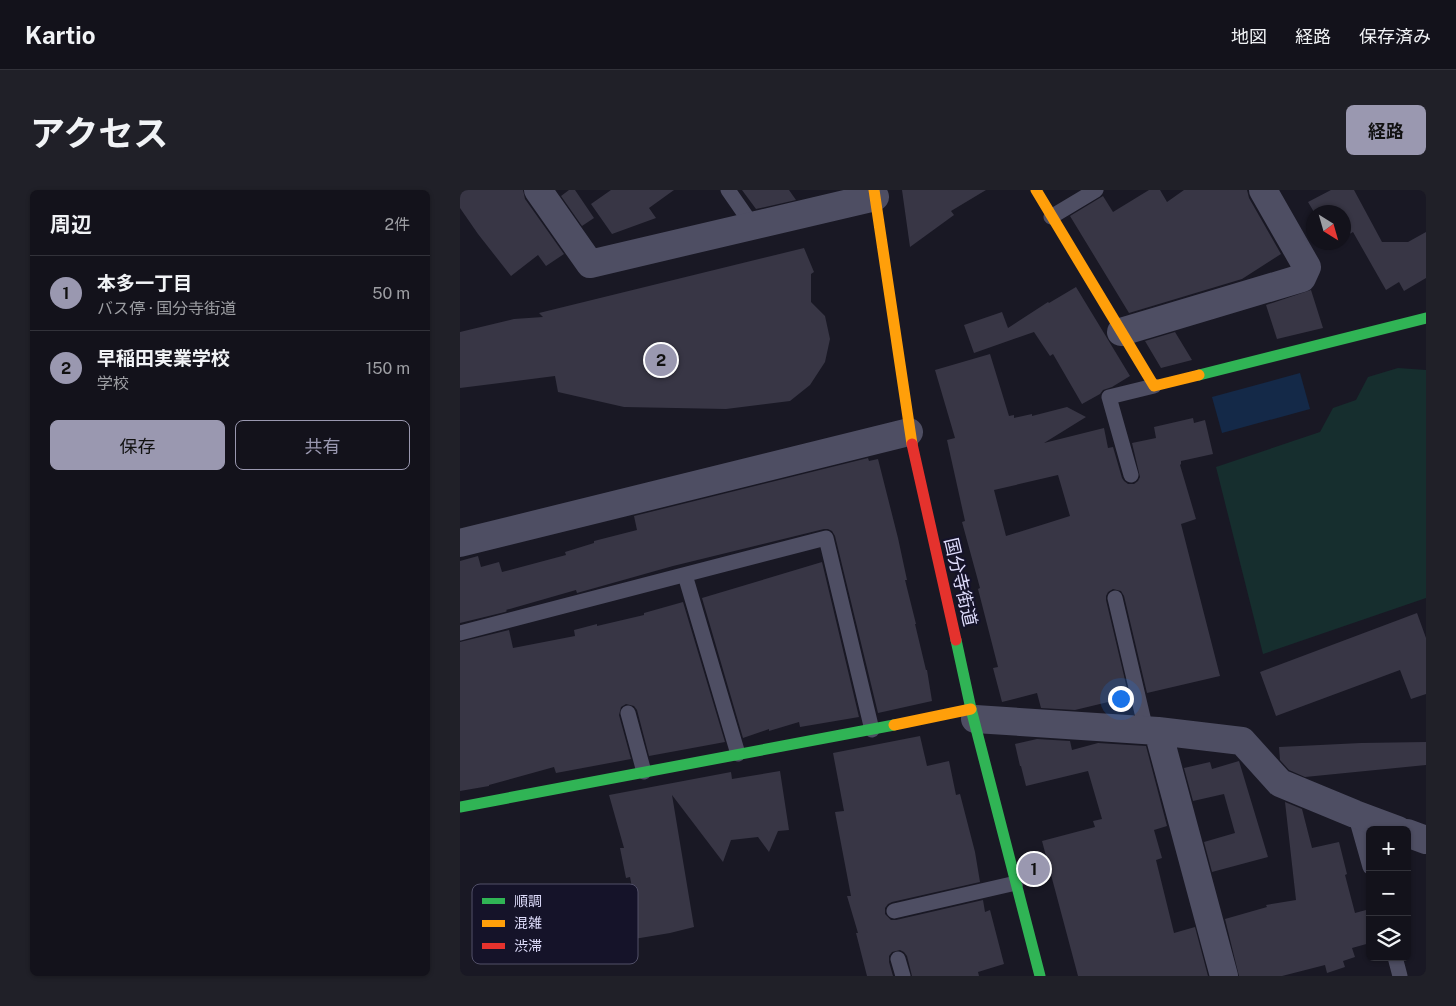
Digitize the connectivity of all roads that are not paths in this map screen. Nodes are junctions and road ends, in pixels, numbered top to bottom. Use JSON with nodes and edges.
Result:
{"nodes":[{"id":1,"x":538,"y":190,"type":"edge"},
{"id":2,"x":728,"y":190,"type":"edge"},
{"id":3,"x":1036,"y":190,"type":"edge"},
{"id":4,"x":1096,"y":190,"type":"edge"},
{"id":5,"x":1263,"y":190,"type":"edge"},
{"id":6,"x":874,"y":194,"type":"edge"},
{"id":7,"x":1051,"y":216,"type":"junction"},
{"id":8,"x":753,"y":226,"type":"junction"},
{"id":9,"x":1426,"y":318,"type":"edge"},
{"id":10,"x":1121,"y":332,"type":"junction"},
{"id":11,"x":1154,"y":386,"type":"junction"},
{"id":12,"x":909,"y":432,"type":"junction"},
{"id":13,"x":1131,"y":475,"type":"dead end"},
{"id":14,"x":460,"y":542,"type":"edge"},
{"id":15,"x":685,"y":575,"type":"junction"},
{"id":16,"x":1115,"y":598,"type":"dead end"},
{"id":17,"x":460,"y":633,"type":"edge"},
{"id":18,"x":628,"y":713,"type":"dead end"},
{"id":19,"x":973,"y":714,"type":"junction"},
{"id":20,"x":872,"y":730,"type":"junction"},
{"id":21,"x":1152,"y":731,"type":"junction"},
{"id":22,"x":738,"y":754,"type":"junction"},
{"id":23,"x":644,"y":772,"type":"junction"},
{"id":24,"x":460,"y":807,"type":"edge"},
{"id":25,"x":1355,"y":814,"type":"junction"},
{"id":26,"x":1387,"y":826,"type":"edge"},
{"id":27,"x":1411,"y":834,"type":"edge"},
{"id":28,"x":1426,"y":840,"type":"edge"},
{"id":29,"x":1366,"y":853,"type":"edge"},
{"id":30,"x":1016,"y":883,"type":"junction"},
{"id":31,"x":894,"y":911,"type":"dead end"},
{"id":32,"x":898,"y":959,"type":"dead end"},
{"id":33,"x":1396,"y":961,"type":"edge"},
{"id":34,"x":903,"y":976,"type":"edge"},
{"id":35,"x":1040,"y":976,"type":"edge"},
{"id":36,"x":1224,"y":976,"type":"edge"},
{"id":37,"x":1400,"y":976,"type":"edge"}],
"edges":[{"from":1,"to":8,"type":"street"},
{"from":2,"to":8,"type":"lane"},
{"from":3,"to":7,"type":"street"},
{"from":4,"to":7,"type":"lane"},
{"from":5,"to":10,"type":"street"},
{"from":6,"to":8,"type":"street"},
{"from":6,"to":12,"type":"street","name":"国分寺街道"},
{"from":7,"to":10,"type":"street"},
{"from":9,"to":11,"type":"street"},
{"from":10,"to":11,"type":"street"},
{"from":11,"to":13,"type":"lane"},
{"from":12,"to":14,"type":"street"},
{"from":12,"to":19,"type":"street","name":"国分寺街道"},
{"from":15,"to":17,"type":"lane"},
{"from":15,"to":20,"type":"lane"},
{"from":15,"to":22,"type":"lane"},
{"from":16,"to":21,"type":"lane"},
{"from":18,"to":23,"type":"lane"},
{"from":19,"to":20,"type":"street"},
{"from":19,"to":21,"type":"street"},
{"from":19,"to":30,"type":"street","name":"国分寺街道"},
{"from":20,"to":22,"type":"street"},
{"from":21,"to":25,"type":"street"},
{"from":21,"to":36,"type":"street"},
{"from":22,"to":23,"type":"street"},
{"from":23,"to":24,"type":"street"},
{"from":25,"to":26,"type":"street"},
{"from":25,"to":29,"type":"lane"},
{"from":27,"to":28,"type":"street"},
{"from":30,"to":31,"type":"lane"},
{"from":30,"to":35,"type":"street","name":"国分寺街道"},
{"from":32,"to":34,"type":"lane"},
{"from":33,"to":37,"type":"lane"}]}
